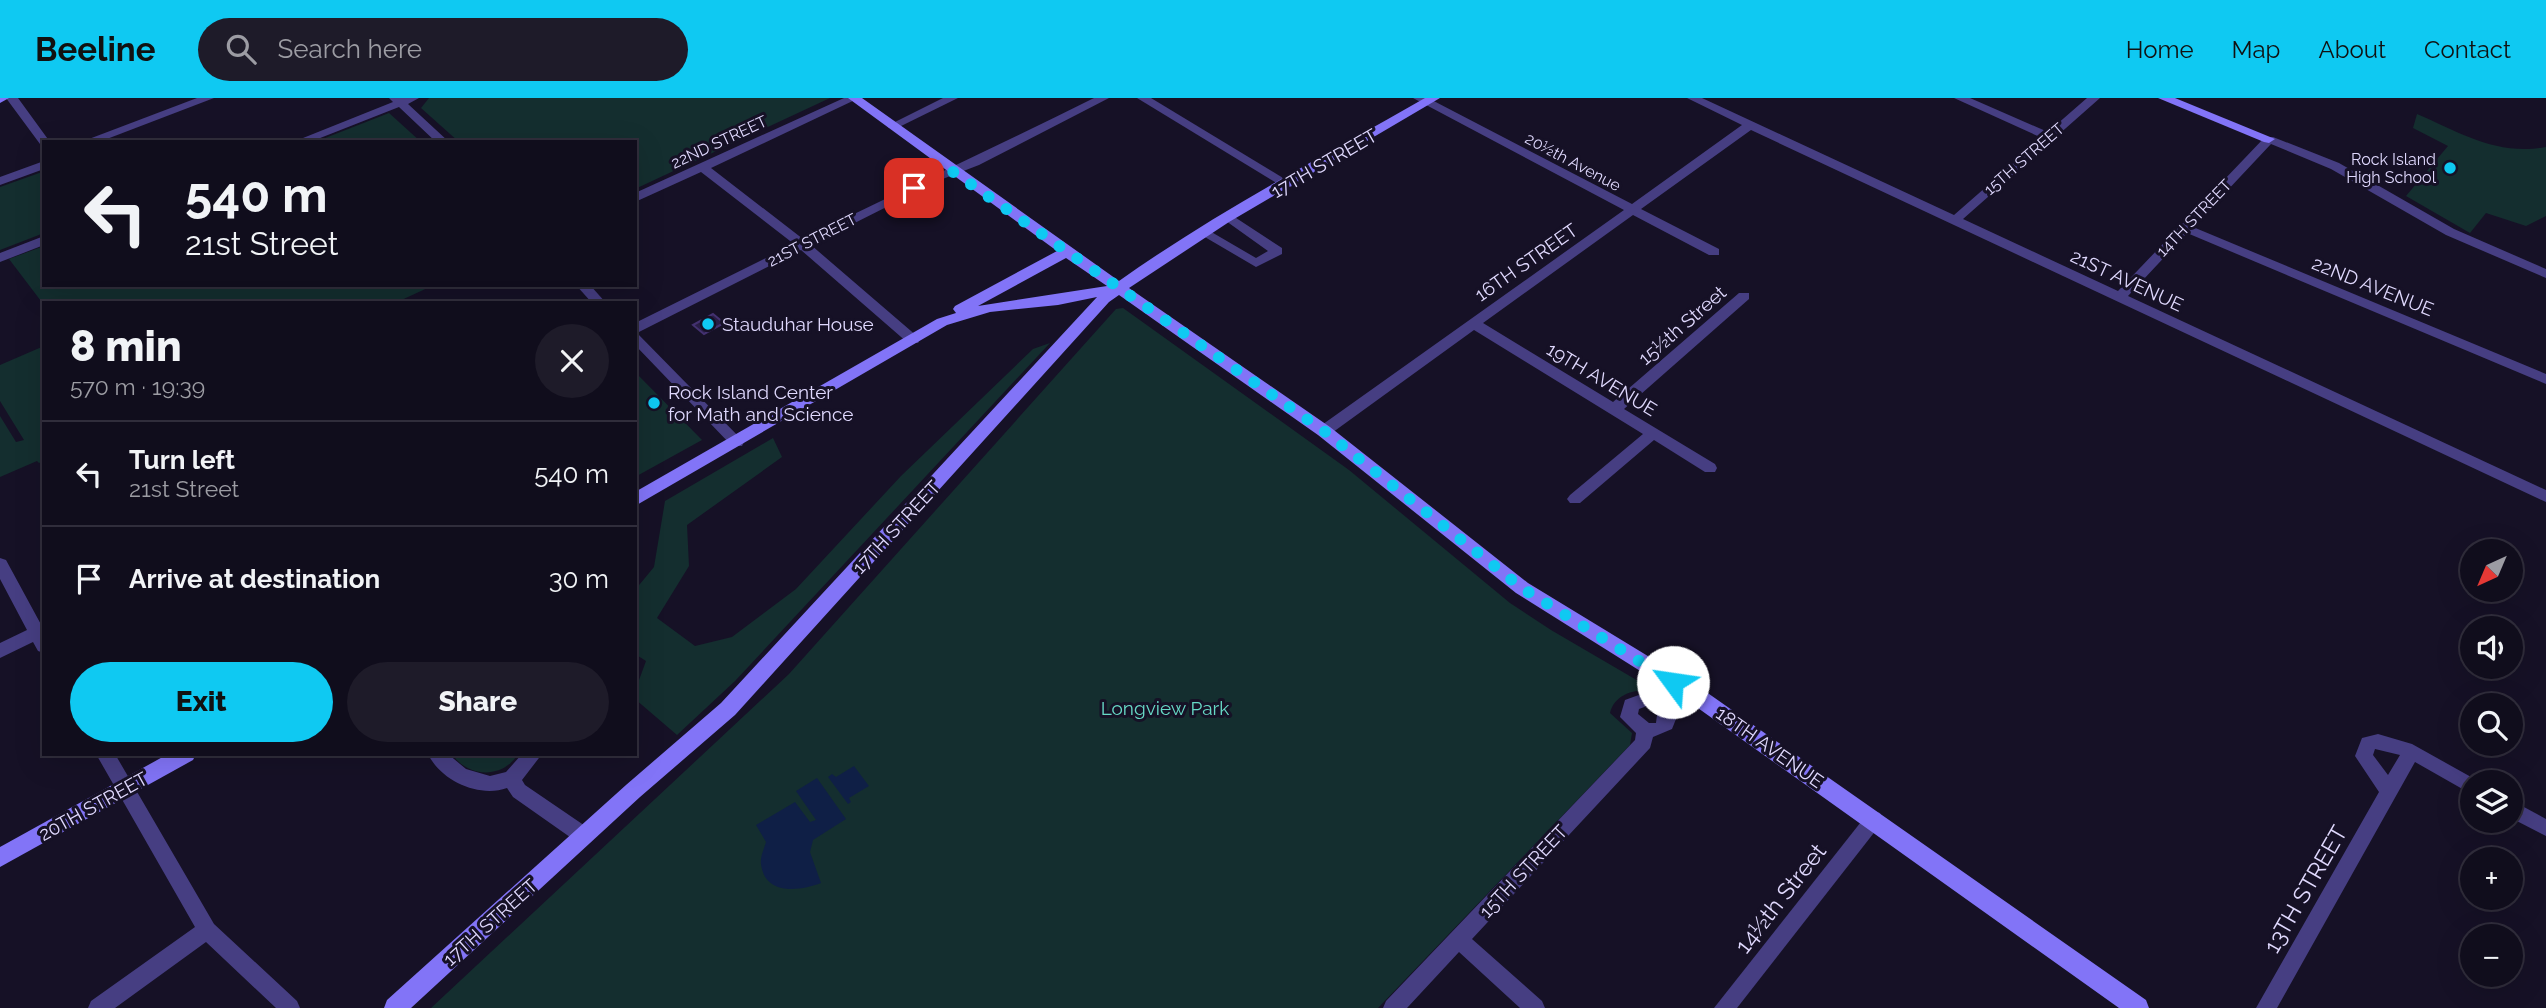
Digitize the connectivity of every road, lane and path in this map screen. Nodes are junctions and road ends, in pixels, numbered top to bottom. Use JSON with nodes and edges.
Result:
{"nodes":[{"id":1,"x":12,"y":98,"type":"edge"},
{"id":2,"x":208,"y":98,"type":"edge"},
{"id":3,"x":413,"y":98,"type":"edge"},
{"id":4,"x":854,"y":98,"type":"edge"},
{"id":5,"x":952,"y":98,"type":"edge"},
{"id":6,"x":1103,"y":98,"type":"edge"},
{"id":7,"x":1143,"y":98,"type":"edge"},
{"id":8,"x":1693,"y":98,"type":"edge"},
{"id":9,"x":1960,"y":98,"type":"edge"},
{"id":10,"x":2094,"y":98,"type":"edge"},
{"id":11,"x":2165,"y":98,"type":"edge"},
{"id":12,"x":1427,"y":99,"type":"edge"},
{"id":13,"x":398,"y":100,"type":"edge"},
{"id":14,"x":1750,"y":125,"type":"junction"},
{"id":15,"x":892,"y":126,"type":"junction"},
{"id":16,"x":2050,"y":137,"type":"junction"},
{"id":17,"x":2269,"y":139,"type":"junction"},
{"id":18,"x":43,"y":140,"type":"edge"},
{"id":19,"x":92,"y":140,"type":"edge"},
{"id":20,"x":304,"y":140,"type":"edge"},
{"id":21,"x":441,"y":140,"type":"edge"},
{"id":22,"x":42,"y":166,"type":"edge"},
{"id":23,"x":702,"y":167,"type":"junction"},
{"id":24,"x":952,"y":171,"type":"junction"},
{"id":25,"x":0,"y":181,"type":"edge"},
{"id":26,"x":1287,"y":184,"type":"junction"},
{"id":27,"x":637,"y":197,"type":"edge"},
{"id":28,"x":1631,"y":211,"type":"junction"},
{"id":29,"x":1230,"y":218,"type":"junction"},
{"id":30,"x":1954,"y":221,"type":"junction"},
{"id":31,"x":2185,"y":228,"type":"junction"},
{"id":32,"x":1204,"y":233,"type":"junction"},
{"id":33,"x":42,"y":241,"type":"edge"},
{"id":34,"x":803,"y":245,"type":"junction"},
{"id":35,"x":1068,"y":251,"type":"junction"},
{"id":36,"x":1714,"y":253,"type":"dead end"},
{"id":37,"x":0,"y":258,"type":"edge"},
{"id":38,"x":2546,"y":274,"type":"edge"},
{"id":39,"x":584,"y":287,"type":"edge"},
{"id":40,"x":1119,"y":288,"type":"junction"},
{"id":41,"x":1744,"y":296,"type":"dead end"},
{"id":42,"x":2119,"y":298,"type":"junction"},
{"id":43,"x":598,"y":301,"type":"edge"},
{"id":44,"x":942,"y":322,"type":"junction"},
{"id":45,"x":1473,"y":323,"type":"junction"},
{"id":46,"x":637,"y":328,"type":"edge"},
{"id":47,"x":637,"y":339,"type":"edge"},
{"id":48,"x":913,"y":340,"type":"junction"},
{"id":49,"x":2546,"y":379,"type":"edge"},
{"id":50,"x":1613,"y":410,"type":"junction"},
{"id":51,"x":1324,"y":431,"type":"junction"},
{"id":52,"x":1653,"y":433,"type":"junction"},
{"id":53,"x":737,"y":442,"type":"junction"},
{"id":54,"x":1710,"y":468,"type":"dead end"},
{"id":55,"x":2546,"y":496,"type":"edge"},
{"id":56,"x":637,"y":499,"type":"edge"},
{"id":57,"x":1575,"y":499,"type":"dead end"},
{"id":58,"x":0,"y":564,"type":"edge"},
{"id":59,"x":40,"y":640,"type":"edge"},
{"id":60,"x":0,"y":651,"type":"edge"},
{"id":61,"x":1645,"y":730,"type":"dead end"},
{"id":62,"x":2411,"y":752,"type":"junction"},
{"id":63,"x":107,"y":756,"type":"edge"},
{"id":64,"x":183,"y":756,"type":"edge"},
{"id":65,"x":439,"y":756,"type":"edge"},
{"id":66,"x":531,"y":756,"type":"edge"},
{"id":67,"x":510,"y":778,"type":"junction"},
{"id":68,"x":2460,"y":780,"type":"edge"},
{"id":69,"x":125,"y":789,"type":"junction"},
{"id":70,"x":2388,"y":793,"type":"junction"},
{"id":71,"x":2523,"y":815,"type":"edge"},
{"id":72,"x":1874,"y":819,"type":"junction"},
{"id":73,"x":2546,"y":828,"type":"edge"},
{"id":74,"x":583,"y":836,"type":"junction"},
{"id":75,"x":0,"y":858,"type":"edge"},
{"id":76,"x":207,"y":930,"type":"junction"},
{"id":77,"x":1459,"y":940,"type":"junction"},
{"id":78,"x":2136,"y":1007,"type":"edge"},
{"id":79,"x":98,"y":1008,"type":"edge"},
{"id":80,"x":290,"y":1008,"type":"edge"},
{"id":81,"x":395,"y":1008,"type":"edge"},
{"id":82,"x":1393,"y":1008,"type":"edge"},
{"id":83,"x":1535,"y":1008,"type":"edge"},
{"id":84,"x":1724,"y":1008,"type":"edge"},
{"id":85,"x":2266,"y":1008,"type":"edge"}],
"edges":[{"from":1,"to":18,"type":"street"},
{"from":2,"to":19,"type":"street"},
{"from":3,"to":13,"type":"street"},
{"from":4,"to":15,"type":"street","name":"18TH AVENUE"},
{"from":4,"to":23,"type":"street","name":"22ND STREET"},
{"from":5,"to":15,"type":"street"},
{"from":6,"to":24,"type":"street","name":"21ST STREET"},
{"from":7,"to":26,"type":"street"},
{"from":8,"to":14,"type":"street","name":"21ST AVENUE"},
{"from":9,"to":16,"type":"street"},
{"from":10,"to":16,"type":"street","name":"15TH STREET"},
{"from":11,"to":17,"type":"street"},
{"from":12,"to":26,"type":"street","name":"17TH STREET"},
{"from":12,"to":28,"type":"street","name":"20½th Avenue"},
{"from":13,"to":20,"type":"street"},
{"from":13,"to":21,"type":"street"},
{"from":14,"to":28,"type":"street","name":"16TH STREET"},
{"from":14,"to":30,"type":"street","name":"21ST AVENUE"},
{"from":15,"to":24,"type":"street","name":"18TH AVENUE"},
{"from":16,"to":30,"type":"street","name":"15TH STREET"},
{"from":17,"to":31,"type":"street","name":"14TH STREET"},
{"from":17,"to":38,"type":"street"},
{"from":22,"to":25,"type":"street"},
{"from":23,"to":27,"type":"street","name":"22ND STREET"},
{"from":23,"to":34,"type":"street"},
{"from":24,"to":34,"type":"street","name":"21ST STREET"},
{"from":24,"to":35,"type":"street","name":"18TH AVENUE"},
{"from":26,"to":29,"type":"street","name":"17TH STREET"},
{"from":28,"to":36,"type":"street","name":"20½th Avenue"},
{"from":28,"to":45,"type":"street","name":"16TH STREET"},
{"from":29,"to":32,"type":"street","name":"17TH STREET"},
{"from":29,"to":32,"type":"street"},
{"from":30,"to":42,"type":"street","name":"21ST AVENUE"},
{"from":31,"to":42,"type":"street","name":"14TH STREET"},
{"from":31,"to":49,"type":"street","name":"22ND AVENUE"},
{"from":32,"to":40,"type":"street","name":"17TH STREET"},
{"from":33,"to":37,"type":"street"},
{"from":34,"to":46,"type":"street","name":"21ST STREET"},
{"from":34,"to":48,"type":"street"},
{"from":35,"to":40,"type":"street","name":"18TH AVENUE"},
{"from":35,"to":44,"type":"street"},
{"from":39,"to":43,"type":"street"},
{"from":40,"to":44,"type":"street"},
{"from":40,"to":51,"type":"street","name":"18TH AVENUE"},
{"from":40,"to":74,"type":"street","name":"17TH STREET"},
{"from":41,"to":50,"type":"street","name":"15½th Street"},
{"from":42,"to":55,"type":"street","name":"21ST AVENUE"},
{"from":44,"to":48,"type":"street"},
{"from":45,"to":50,"type":"street","name":"19TH AVENUE"},
{"from":45,"to":51,"type":"street","name":"16TH STREET"},
{"from":47,"to":53,"type":"street"},
{"from":48,"to":53,"type":"street"},
{"from":50,"to":52,"type":"street","name":"19TH AVENUE"},
{"from":51,"to":72,"type":"street","name":"18TH AVENUE"},
{"from":52,"to":54,"type":"street","name":"19TH AVENUE"},
{"from":52,"to":57,"type":"street"},
{"from":53,"to":56,"type":"street"},
{"from":58,"to":59,"type":"street"},
{"from":59,"to":60,"type":"street"},
{"from":61,"to":77,"type":"street","name":"15TH STREET"},
{"from":62,"to":68,"type":"street"},
{"from":62,"to":70,"type":"street","name":"13TH STREET"},
{"from":62,"to":70,"type":"street"},
{"from":63,"to":69,"type":"street"},
{"from":64,"to":69,"type":"street","name":"20TH STREET"},
{"from":65,"to":67,"type":"street"},
{"from":66,"to":67,"type":"street"},
{"from":67,"to":74,"type":"street"},
{"from":69,"to":75,"type":"street","name":"20TH STREET"},
{"from":69,"to":76,"type":"street"},
{"from":70,"to":85,"type":"street","name":"13TH STREET"},
{"from":71,"to":73,"type":"street"},
{"from":72,"to":78,"type":"street","name":"18TH AVENUE"},
{"from":72,"to":84,"type":"street","name":"14½th Street"},
{"from":74,"to":81,"type":"street","name":"17TH STREET"},
{"from":76,"to":79,"type":"street"},
{"from":76,"to":80,"type":"street"},
{"from":77,"to":82,"type":"street","name":"15TH STREET"},
{"from":77,"to":83,"type":"street"}]}
